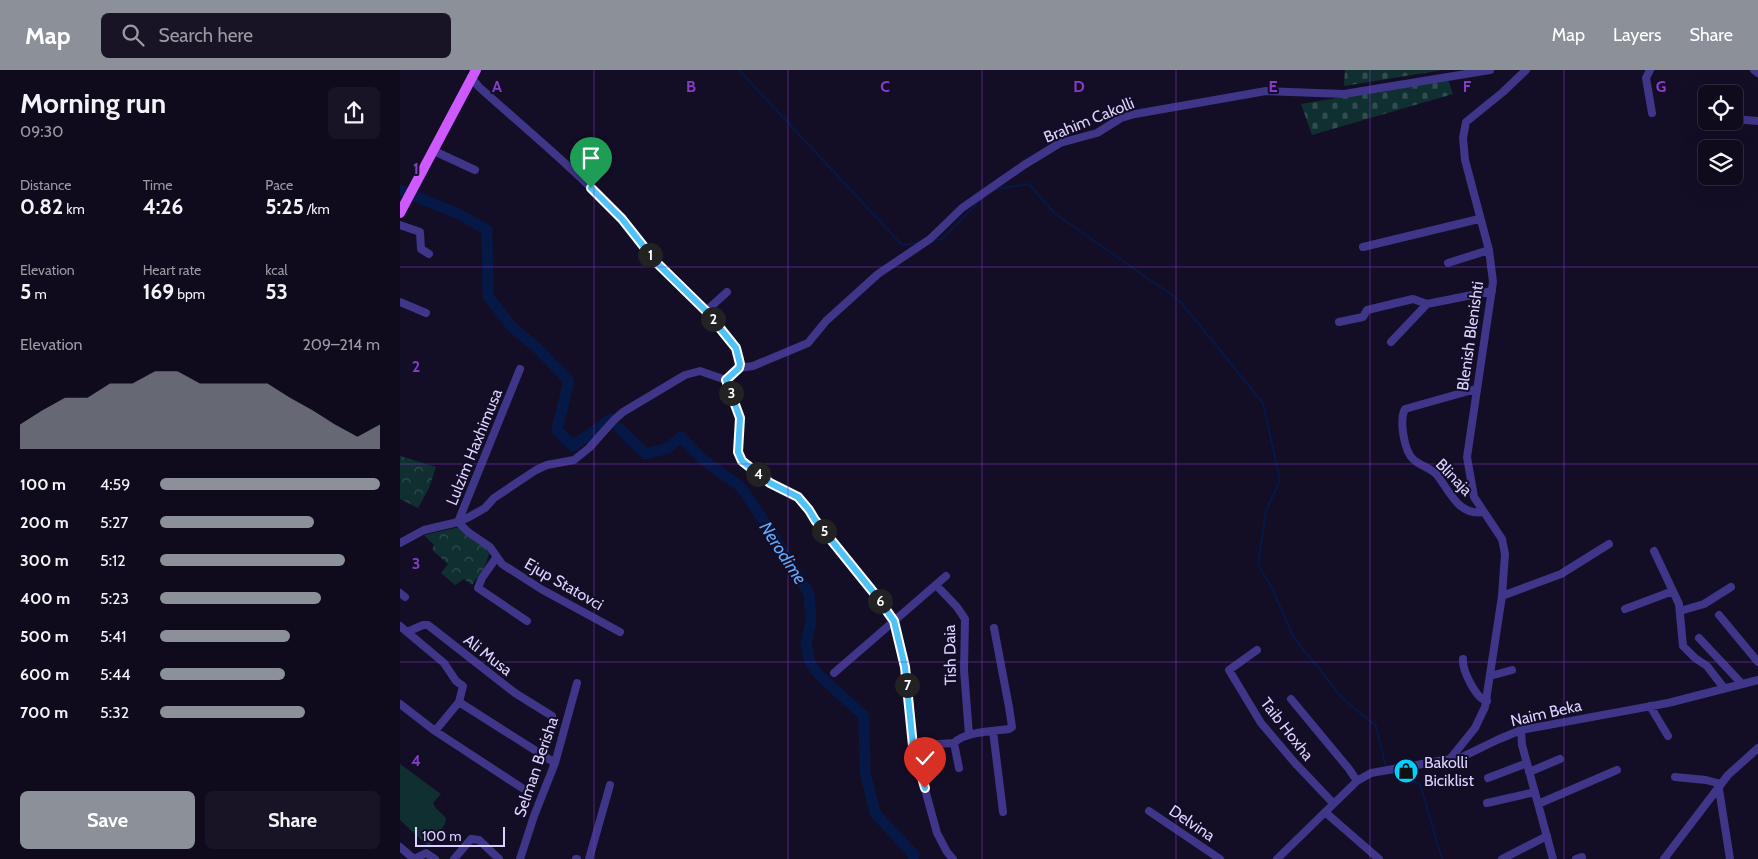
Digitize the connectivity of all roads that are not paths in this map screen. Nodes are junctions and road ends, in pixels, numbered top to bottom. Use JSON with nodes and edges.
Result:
{"nodes":[{"id":1,"x":1490,"y":70,"type":"edge"},
{"id":2,"x":1524,"y":70,"type":"edge"},
{"id":3,"x":1650,"y":70,"type":"edge"},
{"id":4,"x":1754,"y":70,"type":"edge"},
{"id":5,"x":1758,"y":73,"type":"edge"},
{"id":6,"x":473,"y":74,"type":"edge"},
{"id":7,"x":1652,"y":113,"type":"dead end"},
{"id":8,"x":1743,"y":120,"type":"edge"},
{"id":9,"x":1758,"y":121,"type":"edge"},
{"id":10,"x":434,"y":151,"type":"junction"},
{"id":11,"x":475,"y":170,"type":"dead end"},
{"id":12,"x":403,"y":209,"type":"edge"},
{"id":13,"x":1479,"y":219,"type":"junction"},
{"id":14,"x":400,"y":225,"type":"edge"},
{"id":15,"x":1363,"y":247,"type":"dead end"},
{"id":16,"x":1489,"y":250,"type":"junction"},
{"id":17,"x":429,"y":254,"type":"dead end"},
{"id":18,"x":1448,"y":263,"type":"dead end"},
{"id":19,"x":1492,"y":291,"type":"junction"},
{"id":20,"x":727,"y":292,"type":"dead end"},
{"id":21,"x":400,"y":302,"type":"edge"},
{"id":22,"x":1426,"y":304,"type":"junction"},
{"id":23,"x":706,"y":311,"type":"junction"},
{"id":24,"x":426,"y":312,"type":"dead end"},
{"id":25,"x":1339,"y":322,"type":"dead end"},
{"id":26,"x":1392,"y":342,"type":"dead end"},
{"id":27,"x":739,"y":368,"type":"junction"},
{"id":28,"x":520,"y":369,"type":"dead end"},
{"id":29,"x":726,"y":380,"type":"junction"},
{"id":30,"x":1476,"y":389,"type":"junction"},
{"id":31,"x":1483,"y":512,"type":"junction"},
{"id":32,"x":458,"y":522,"type":"junction"},
{"id":33,"x":400,"y":543,"type":"edge"},
{"id":34,"x":1609,"y":544,"type":"dead end"},
{"id":35,"x":1654,"y":551,"type":"dead end"},
{"id":36,"x":496,"y":558,"type":"junction"},
{"id":37,"x":946,"y":576,"type":"dead end"},
{"id":38,"x":936,"y":585,"type":"junction"},
{"id":39,"x":1731,"y":587,"type":"dead end"},
{"id":40,"x":1673,"y":591,"type":"junction"},
{"id":41,"x":1502,"y":596,"type":"junction"},
{"id":42,"x":1625,"y":609,"type":"dead end"},
{"id":43,"x":1680,"y":611,"type":"junction"},
{"id":44,"x":1719,"y":615,"type":"dead end"},
{"id":45,"x":528,"y":621,"type":"dead end"},
{"id":46,"x":894,"y":621,"type":"junction"},
{"id":47,"x":400,"y":626,"type":"edge"},
{"id":48,"x":994,"y":628,"type":"dead end"},
{"id":49,"x":407,"y":632,"type":"junction"},
{"id":50,"x":620,"y":632,"type":"dead end"},
{"id":51,"x":1699,"y":638,"type":"dead end"},
{"id":52,"x":1257,"y":650,"type":"dead end"},
{"id":53,"x":1463,"y":659,"type":"dead end"},
{"id":54,"x":1758,"y":662,"type":"edge"},
{"id":55,"x":1512,"y":670,"type":"dead end"},
{"id":56,"x":834,"y":672,"type":"dead end"},
{"id":57,"x":1490,"y":676,"type":"junction"},
{"id":58,"x":1758,"y":681,"type":"edge"},
{"id":59,"x":577,"y":683,"type":"dead end"},
{"id":60,"x":1742,"y":684,"type":"junction"},
{"id":61,"x":1724,"y":688,"type":"junction"},
{"id":62,"x":1291,"y":699,"type":"dead end"},
{"id":63,"x":1487,"y":701,"type":"junction"},
{"id":64,"x":459,"y":702,"type":"junction"},
{"id":65,"x":400,"y":704,"type":"edge"},
{"id":66,"x":1650,"y":706,"type":"junction"},
{"id":67,"x":552,"y":716,"type":"dead end"},
{"id":68,"x":1521,"y":730,"type":"junction"},
{"id":69,"x":436,"y":731,"type":"junction"},
{"id":70,"x":993,"y":731,"type":"junction"},
{"id":71,"x":969,"y":735,"type":"junction"},
{"id":72,"x":1668,"y":736,"type":"dead end"},
{"id":73,"x":954,"y":743,"type":"junction"},
{"id":74,"x":1758,"y":748,"type":"edge"},
{"id":75,"x":915,"y":754,"type":"junction"},
{"id":76,"x":1450,"y":759,"type":"junction"},
{"id":77,"x":1560,"y":759,"type":"dead end"},
{"id":78,"x":555,"y":763,"type":"junction"},
{"id":79,"x":1528,"y":767,"type":"junction"},
{"id":80,"x":959,"y":768,"type":"dead end"},
{"id":81,"x":1617,"y":770,"type":"dead end"},
{"id":82,"x":1675,"y":776,"type":"dead end"},
{"id":83,"x":1488,"y":778,"type":"dead end"},
{"id":84,"x":1357,"y":781,"type":"junction"},
{"id":85,"x":610,"y":784,"type":"dead end"},
{"id":86,"x":1720,"y":786,"type":"junction"},
{"id":87,"x":522,"y":788,"type":"dead end"},
{"id":88,"x":1535,"y":792,"type":"junction"},
{"id":89,"x":1334,"y":803,"type":"junction"},
{"id":90,"x":1487,"y":803,"type":"dead end"},
{"id":91,"x":1538,"y":804,"type":"junction"},
{"id":92,"x":1149,"y":811,"type":"dead end"},
{"id":93,"x":1004,"y":812,"type":"dead end"},
{"id":94,"x":1325,"y":812,"type":"junction"},
{"id":95,"x":1547,"y":836,"type":"junction"},
{"id":96,"x":400,"y":847,"type":"edge"},
{"id":97,"x":414,"y":859,"type":"edge"},
{"id":98,"x":435,"y":859,"type":"edge"},
{"id":99,"x":454,"y":859,"type":"edge"},
{"id":100,"x":499,"y":859,"type":"edge"},
{"id":101,"x":520,"y":859,"type":"edge"},
{"id":102,"x":589,"y":859,"type":"edge"},
{"id":103,"x":953,"y":859,"type":"edge"},
{"id":104,"x":1220,"y":859,"type":"edge"},
{"id":105,"x":1277,"y":859,"type":"edge"},
{"id":106,"x":1379,"y":859,"type":"edge"},
{"id":107,"x":1502,"y":859,"type":"edge"},
{"id":108,"x":1553,"y":859,"type":"edge"},
{"id":109,"x":1664,"y":859,"type":"edge"},
{"id":110,"x":1730,"y":859,"type":"edge"}],
"edges":[{"from":1,"to":27,"type":"street","name":"Brahim Cakolli"},
{"from":2,"to":13,"type":"street","name":"Blenish Blenishti"},
{"from":3,"to":7,"type":"street"},
{"from":4,"to":5,"type":"street"},
{"from":6,"to":10,"type":"main road"},
{"from":6,"to":23,"type":"street"},
{"from":8,"to":9,"type":"street"},
{"from":10,"to":11,"type":"street"},
{"from":10,"to":12,"type":"main road"},
{"from":13,"to":15,"type":"street"},
{"from":13,"to":16,"type":"street","name":"Blenish Blenishti"},
{"from":14,"to":17,"type":"street"},
{"from":16,"to":18,"type":"street"},
{"from":16,"to":19,"type":"street","name":"Blenish Blenishti"},
{"from":19,"to":22,"type":"street"},
{"from":19,"to":30,"type":"street","name":"Blenish Blenishti"},
{"from":20,"to":23,"type":"street"},
{"from":21,"to":24,"type":"street"},
{"from":22,"to":25,"type":"street"},
{"from":22,"to":26,"type":"street"},
{"from":23,"to":27,"type":"street"},
{"from":27,"to":29,"type":"street"},
{"from":28,"to":32,"type":"street","name":"Lulzim Haxhimusa"},
{"from":29,"to":32,"type":"street","name":"Lulzim Haxhimusa"},
{"from":29,"to":46,"type":"street"},
{"from":30,"to":31,"type":"street","name":"Blenish Blenishti"},
{"from":30,"to":31,"type":"street","name":"Blinaja"},
{"from":31,"to":41,"type":"street","name":"Blenish Blenishti"},
{"from":32,"to":33,"type":"street"},
{"from":32,"to":36,"type":"street","name":"Ejup Statovci"},
{"from":34,"to":41,"type":"street"},
{"from":35,"to":40,"type":"street"},
{"from":36,"to":45,"type":"street"},
{"from":36,"to":50,"type":"street","name":"Ejup Statovci"},
{"from":37,"to":38,"type":"street"},
{"from":38,"to":46,"type":"street"},
{"from":38,"to":71,"type":"street","name":"Tish Daia"},
{"from":39,"to":43,"type":"street"},
{"from":40,"to":42,"type":"street"},
{"from":40,"to":43,"type":"street"},
{"from":41,"to":57,"type":"street","name":"Blenish Blenishti"},
{"from":43,"to":61,"type":"street"},
{"from":44,"to":54,"type":"street"},
{"from":46,"to":56,"type":"street"},
{"from":46,"to":75,"type":"street"},
{"from":47,"to":49,"type":"street"},
{"from":48,"to":70,"type":"street"},
{"from":49,"to":64,"type":"street"},
{"from":49,"to":67,"type":"street","name":"Ali Musa"},
{"from":51,"to":60,"type":"street"},
{"from":52,"to":89,"type":"street","name":"Taib Hoxha"},
{"from":53,"to":63,"type":"street"},
{"from":55,"to":57,"type":"street"},
{"from":57,"to":63,"type":"street","name":"Blenish Blenishti"},
{"from":58,"to":60,"type":"street","name":"Naim Beka"},
{"from":59,"to":78,"type":"street","name":"Selman Berisha"},
{"from":60,"to":61,"type":"street","name":"Naim Beka"},
{"from":61,"to":66,"type":"street","name":"Naim Beka"},
{"from":62,"to":84,"type":"street"},
{"from":63,"to":76,"type":"street","name":"Blenish Blenishti"},
{"from":64,"to":69,"type":"street"},
{"from":64,"to":78,"type":"street"},
{"from":65,"to":69,"type":"street"},
{"from":66,"to":68,"type":"street","name":"Naim Beka"},
{"from":66,"to":72,"type":"street"},
{"from":68,"to":76,"type":"street","name":"Naim Beka"},
{"from":68,"to":79,"type":"street"},
{"from":69,"to":87,"type":"street"},
{"from":70,"to":71,"type":"street"},
{"from":70,"to":93,"type":"street"},
{"from":71,"to":73,"type":"street"},
{"from":73,"to":75,"type":"street"},
{"from":73,"to":80,"type":"street"},
{"from":74,"to":86,"type":"street"},
{"from":75,"to":103,"type":"street"},
{"from":76,"to":84,"type":"street","name":"Naim Beka"},
{"from":77,"to":79,"type":"street"},
{"from":78,"to":101,"type":"street","name":"Selman Berisha"},
{"from":79,"to":83,"type":"street"},
{"from":79,"to":88,"type":"street"},
{"from":81,"to":91,"type":"street"},
{"from":82,"to":86,"type":"street"},
{"from":84,"to":89,"type":"street","name":"Naim Beka"},
{"from":85,"to":102,"type":"street"},
{"from":86,"to":109,"type":"street"},
{"from":86,"to":110,"type":"street"},
{"from":88,"to":90,"type":"street"},
{"from":88,"to":91,"type":"street"},
{"from":89,"to":94,"type":"street","name":"Naim Beka"},
{"from":91,"to":95,"type":"street"},
{"from":92,"to":104,"type":"street","name":"Delvina"},
{"from":94,"to":105,"type":"street","name":"Naim Beka"},
{"from":94,"to":106,"type":"street"},
{"from":95,"to":107,"type":"street"},
{"from":95,"to":108,"type":"street"},
{"from":96,"to":97,"type":"street"},
{"from":97,"to":98,"type":"street"},
{"from":99,"to":100,"type":"street"}]}
